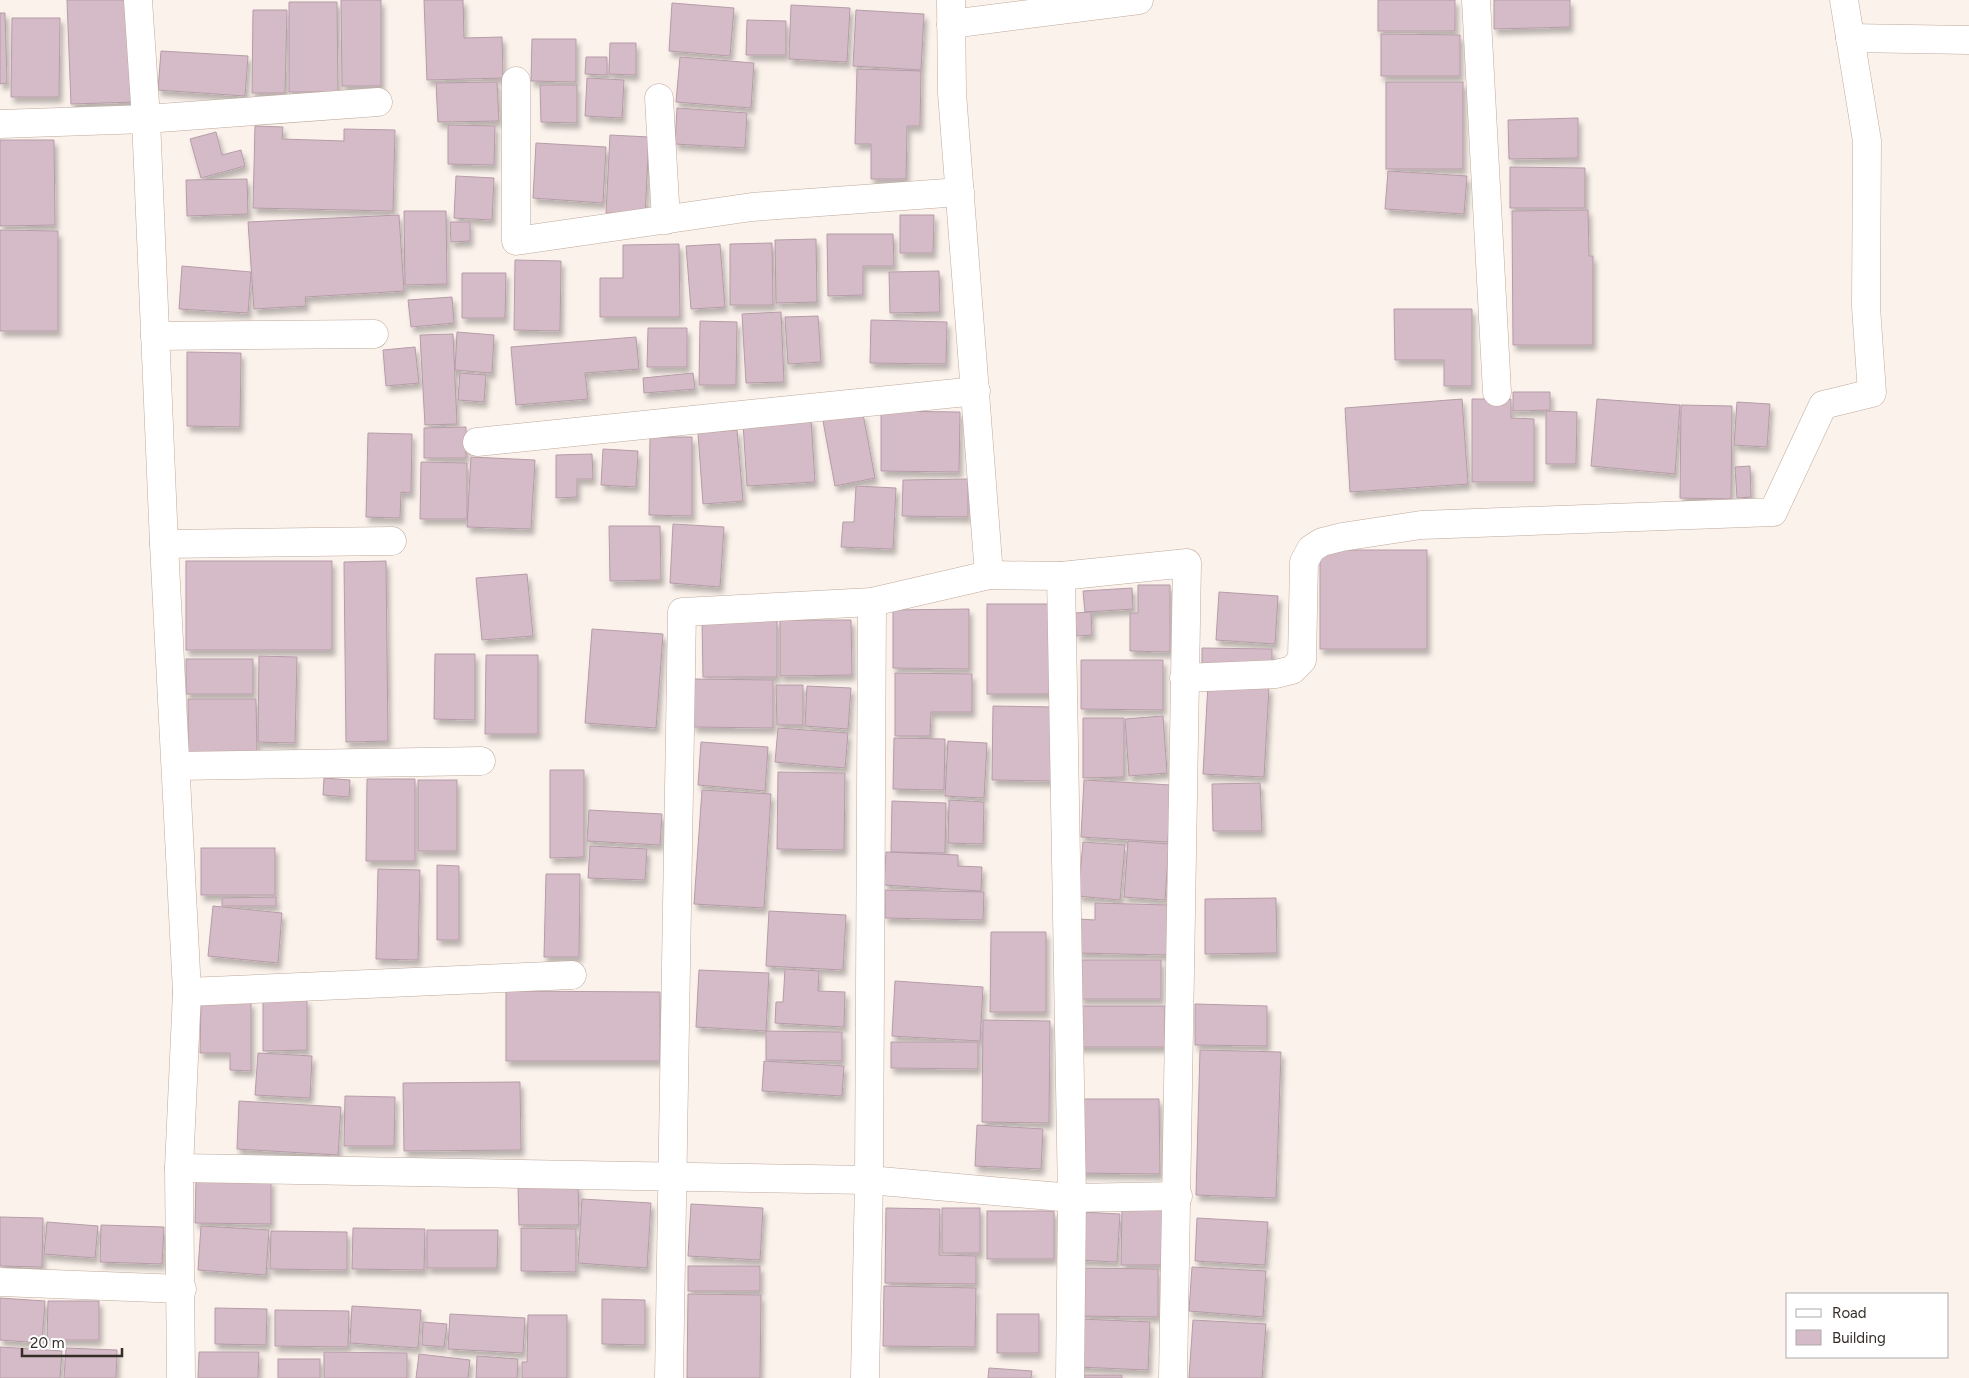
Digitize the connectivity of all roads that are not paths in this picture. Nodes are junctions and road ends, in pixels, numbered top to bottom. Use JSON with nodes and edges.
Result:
{"nodes":[{"id":1,"x":138,"y":0,"type":"edge"},
{"id":2,"x":1138,"y":0,"type":"edge"},
{"id":3,"x":1476,"y":0,"type":"edge"},
{"id":4,"x":1844,"y":0,"type":"edge"},
{"id":5,"x":951,"y":12,"type":"edge"},
{"id":6,"x":1850,"y":38,"type":"junction"},
{"id":7,"x":1969,"y":40,"type":"edge"},
{"id":8,"x":516,"y":81,"type":"dead end"},
{"id":9,"x":659,"y":98,"type":"dead end"},
{"id":10,"x":378,"y":102,"type":"dead end"},
{"id":11,"x":146,"y":119,"type":"junction"},
{"id":12,"x":0,"y":124,"type":"edge"},
{"id":13,"x":960,"y":192,"type":"junction"},
{"id":14,"x":666,"y":220,"type":"junction"},
{"id":15,"x":374,"y":334,"type":"dead end"},
{"id":16,"x":156,"y":336,"type":"junction"},
{"id":17,"x":976,"y":391,"type":"junction"},
{"id":18,"x":1497,"y":392,"type":"dead end"},
{"id":19,"x":477,"y":442,"type":"dead end"},
{"id":20,"x":392,"y":541,"type":"dead end"},
{"id":21,"x":164,"y":544,"type":"junction"},
{"id":22,"x":989,"y":575,"type":"junction"},
{"id":23,"x":1061,"y":576,"type":"junction"},
{"id":24,"x":872,"y":602,"type":"junction"},
{"id":25,"x":1184,"y":678,"type":"junction"},
{"id":26,"x":481,"y":761,"type":"dead end"},
{"id":27,"x":176,"y":766,"type":"junction"},
{"id":28,"x":572,"y":975,"type":"dead end"},
{"id":29,"x":187,"y":992,"type":"junction"},
{"id":30,"x":179,"y":1168,"type":"junction"},
{"id":31,"x":673,"y":1175,"type":"junction"},
{"id":32,"x":870,"y":1180,"type":"junction"},
{"id":33,"x":1178,"y":1196,"type":"junction"},
{"id":34,"x":1072,"y":1198,"type":"junction"},
{"id":35,"x":0,"y":1282,"type":"edge"},
{"id":36,"x":182,"y":1289,"type":"junction"},
{"id":37,"x":181,"y":1378,"type":"edge"},
{"id":38,"x":669,"y":1378,"type":"edge"},
{"id":39,"x":864,"y":1378,"type":"edge"},
{"id":40,"x":1070,"y":1378,"type":"edge"},
{"id":41,"x":1173,"y":1378,"type":"edge"}],
"edges":[{"from":1,"to":11,"type":"street"},
{"from":2,"to":5,"type":"street"},
{"from":3,"to":18,"type":"street"},
{"from":4,"to":6,"type":"street"},
{"from":5,"to":13,"type":"street"},
{"from":6,"to":7,"type":"street"},
{"from":6,"to":25,"type":"street"},
{"from":8,"to":14,"type":"street"},
{"from":9,"to":14,"type":"street"},
{"from":10,"to":11,"type":"street"},
{"from":11,"to":12,"type":"street"},
{"from":11,"to":16,"type":"street"},
{"from":13,"to":14,"type":"street"},
{"from":13,"to":17,"type":"street"},
{"from":15,"to":16,"type":"street"},
{"from":16,"to":21,"type":"street"},
{"from":17,"to":19,"type":"street"},
{"from":17,"to":22,"type":"street"},
{"from":20,"to":21,"type":"street"},
{"from":21,"to":27,"type":"street"},
{"from":22,"to":23,"type":"street"},
{"from":22,"to":24,"type":"street"},
{"from":23,"to":25,"type":"street"},
{"from":23,"to":34,"type":"street"},
{"from":24,"to":31,"type":"street"},
{"from":24,"to":32,"type":"street"},
{"from":25,"to":33,"type":"street"},
{"from":26,"to":27,"type":"street"},
{"from":27,"to":29,"type":"street"},
{"from":28,"to":29,"type":"street"},
{"from":29,"to":30,"type":"street"},
{"from":30,"to":31,"type":"street"},
{"from":30,"to":36,"type":"street"},
{"from":31,"to":32,"type":"street"},
{"from":31,"to":38,"type":"street"},
{"from":32,"to":34,"type":"street"},
{"from":32,"to":39,"type":"street"},
{"from":33,"to":34,"type":"street"},
{"from":33,"to":41,"type":"street"},
{"from":34,"to":40,"type":"street"},
{"from":35,"to":36,"type":"street"},
{"from":36,"to":37,"type":"street"}]}
